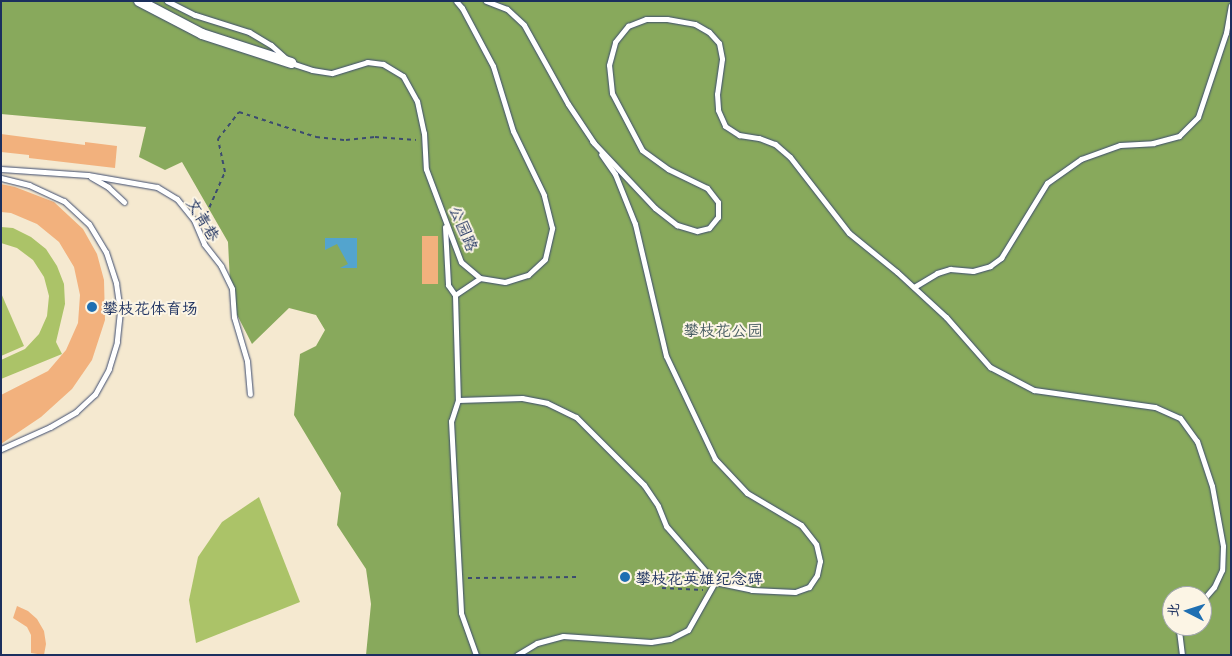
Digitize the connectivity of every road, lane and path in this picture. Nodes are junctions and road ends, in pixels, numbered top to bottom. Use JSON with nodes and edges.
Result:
{"nodes":[{"id":1,"x":139,"y":1,"type":"edge"},
{"id":2,"x":168,"y":1,"type":"edge"},
{"id":3,"x":456,"y":1,"type":"edge"},
{"id":4,"x":486,"y":1,"type":"edge"},
{"id":5,"x":1231,"y":5,"type":"edge"},
{"id":6,"x":291,"y":63,"type":"junction"},
{"id":7,"x":424,"y":140,"type":"junction"},
{"id":8,"x":592,"y":141,"type":"junction"},
{"id":9,"x":1,"y":170,"type":"edge"},
{"id":10,"x":88,"y":175,"type":"junction"},
{"id":11,"x":1,"y":178,"type":"edge"},
{"id":12,"x":124,"y":202,"type":"dead end"},
{"id":13,"x":445,"y":222,"type":"junction"},
{"id":14,"x":198,"y":230,"type":"junction"},
{"id":15,"x":480,"y":278,"type":"junction"},
{"id":16,"x":914,"y":287,"type":"junction"},
{"id":17,"x":455,"y":295,"type":"junction"},
{"id":18,"x":250,"y":394,"type":"dead end"},
{"id":19,"x":458,"y":400,"type":"junction"},
{"id":20,"x":1,"y":448,"type":"edge"},
{"id":21,"x":577,"y":577,"type":"dead end"},
{"id":22,"x":460,"y":578,"type":"junction"},
{"id":23,"x":715,"y":582,"type":"junction"},
{"id":24,"x":662,"y":588,"type":"dead end"},
{"id":25,"x":1212,"y":589,"type":"edge"},
{"id":26,"x":710,"y":590,"type":"junction"},
{"id":27,"x":1180,"y":636,"type":"edge"},
{"id":28,"x":476,"y":655,"type":"edge"},
{"id":29,"x":517,"y":655,"type":"edge"},
{"id":30,"x":1184,"y":655,"type":"edge"}],
"edges":[{"from":1,"to":6,"type":"street","name":"公园路"},
{"from":2,"to":6,"type":"lane","name":"公园路"},
{"from":3,"to":15,"type":"lane"},
{"from":4,"to":8,"type":"lane"},
{"from":5,"to":16,"type":"lane"},
{"from":6,"to":7,"type":"lane","name":"公园路"},
{"from":7,"to":13,"type":"lane","name":"公园路"},
{"from":7,"to":14,"type":"path"},
{"from":8,"to":16,"type":"lane"},
{"from":8,"to":23,"type":"lane"},
{"from":9,"to":10,"type":"lane","name":"文青巷"},
{"from":10,"to":12,"type":"lane"},
{"from":10,"to":14,"type":"lane","name":"文青巷"},
{"from":11,"to":20,"type":"lane"},
{"from":13,"to":15,"type":"lane","name":"公园路"},
{"from":13,"to":17,"type":"lane"},
{"from":14,"to":18,"type":"lane","name":"文青巷"},
{"from":15,"to":17,"type":"lane"},
{"from":16,"to":25,"type":"lane"},
{"from":17,"to":19,"type":"lane"},
{"from":19,"to":22,"type":"lane"},
{"from":19,"to":23,"type":"lane"},
{"from":21,"to":22,"type":"path"},
{"from":22,"to":28,"type":"lane"},
{"from":23,"to":26,"type":"lane"},
{"from":24,"to":26,"type":"path"},
{"from":26,"to":29,"type":"lane"},
{"from":27,"to":30,"type":"lane"}]}
